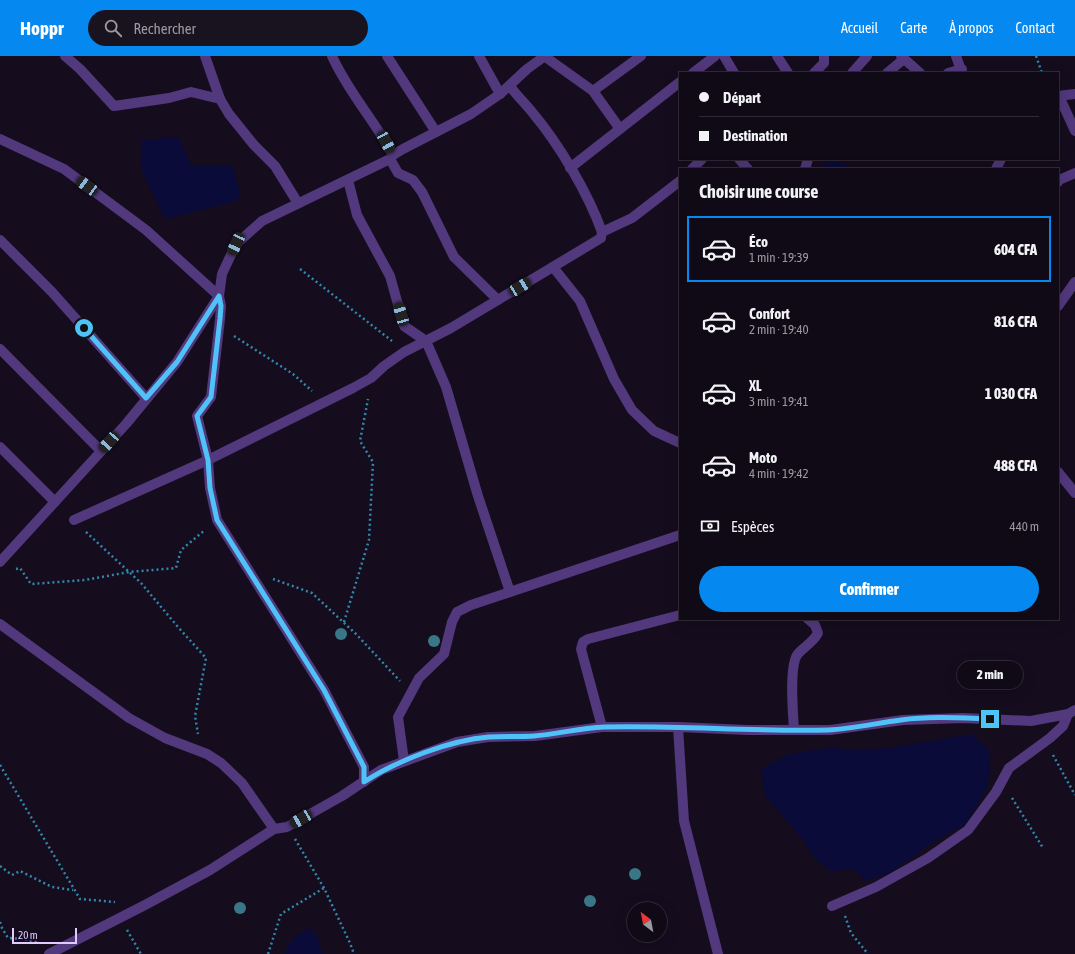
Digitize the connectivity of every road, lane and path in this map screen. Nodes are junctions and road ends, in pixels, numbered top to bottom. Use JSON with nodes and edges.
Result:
{"nodes":[{"id":1,"x":65,"y":56,"type":"edge"},
{"id":2,"x":205,"y":56,"type":"edge"},
{"id":3,"x":332,"y":56,"type":"edge"},
{"id":4,"x":387,"y":56,"type":"edge"},
{"id":5,"x":479,"y":56,"type":"edge"},
{"id":6,"x":544,"y":56,"type":"edge"},
{"id":7,"x":641,"y":56,"type":"edge"},
{"id":8,"x":715,"y":56,"type":"edge"},
{"id":9,"x":724,"y":56,"type":"edge"},
{"id":10,"x":777,"y":56,"type":"edge"},
{"id":11,"x":824,"y":56,"type":"edge"},
{"id":12,"x":867,"y":56,"type":"edge"},
{"id":13,"x":956,"y":56,"type":"edge"},
{"id":14,"x":1036,"y":56,"type":"edge"},
{"id":15,"x":902,"y":58,"type":"edge"},
{"id":16,"x":962,"y":71,"type":"edge"},
{"id":17,"x":694,"y":72,"type":"edge"},
{"id":18,"x":733,"y":72,"type":"edge"},
{"id":19,"x":787,"y":72,"type":"edge"},
{"id":20,"x":815,"y":72,"type":"edge"},
{"id":21,"x":853,"y":72,"type":"edge"},
{"id":22,"x":888,"y":72,"type":"edge"},
{"id":23,"x":919,"y":72,"type":"edge"},
{"id":24,"x":1042,"y":72,"type":"edge"},
{"id":25,"x":679,"y":83,"type":"edge"},
{"id":26,"x":510,"y":86,"type":"junction"},
{"id":27,"x":593,"y":90,"type":"junction"},
{"id":28,"x":500,"y":94,"type":"junction"},
{"id":29,"x":1075,"y":94,"type":"edge"},
{"id":30,"x":1059,"y":96,"type":"edge"},
{"id":31,"x":1059,"y":98,"type":"edge"},
{"id":32,"x":220,"y":99,"type":"junction"},
{"id":33,"x":620,"y":129,"type":"junction"},
{"id":34,"x":1075,"y":131,"type":"edge"},
{"id":35,"x":436,"y":132,"type":"junction"},
{"id":36,"x":0,"y":139,"type":"edge"},
{"id":37,"x":391,"y":157,"type":"junction"},
{"id":38,"x":701,"y":160,"type":"edge"},
{"id":39,"x":740,"y":160,"type":"edge"},
{"id":40,"x":570,"y":168,"type":"junction"},
{"id":41,"x":693,"y":168,"type":"edge"},
{"id":42,"x":747,"y":168,"type":"edge"},
{"id":43,"x":1075,"y":173,"type":"edge"},
{"id":44,"x":348,"y":180,"type":"junction"},
{"id":45,"x":1059,"y":181,"type":"edge"},
{"id":46,"x":679,"y":182,"type":"edge"},
{"id":47,"x":297,"y":204,"type":"junction"},
{"id":48,"x":602,"y":232,"type":"junction"},
{"id":49,"x":0,"y":240,"type":"edge"},
{"id":50,"x":553,"y":266,"type":"junction"},
{"id":51,"x":300,"y":269,"type":"dead end"},
{"id":52,"x":1075,"y":282,"type":"edge"},
{"id":53,"x":219,"y":296,"type":"junction"},
{"id":54,"x":498,"y":300,"type":"junction"},
{"id":55,"x":1059,"y":305,"type":"edge"},
{"id":56,"x":220,"y":319,"type":"junction"},
{"id":57,"x":426,"y":341,"type":"junction"},
{"id":58,"x":0,"y":349,"type":"edge"},
{"id":59,"x":404,"y":352,"type":"junction"},
{"id":60,"x":371,"y":378,"type":"junction"},
{"id":61,"x":146,"y":398,"type":"junction"},
{"id":62,"x":324,"y":402,"type":"junction"},
{"id":63,"x":679,"y":443,"type":"edge"},
{"id":64,"x":0,"y":447,"type":"edge"},
{"id":65,"x":101,"y":451,"type":"junction"},
{"id":66,"x":208,"y":460,"type":"junction"},
{"id":67,"x":1059,"y":473,"type":"edge"},
{"id":68,"x":1075,"y":492,"type":"edge"},
{"id":69,"x":55,"y":502,"type":"junction"},
{"id":70,"x":74,"y":520,"type":"joint"},
{"id":71,"x":217,"y":520,"type":"junction"},
{"id":72,"x":679,"y":535,"type":"edge"},
{"id":73,"x":0,"y":562,"type":"edge"},
{"id":74,"x":14,"y":569,"type":"dead end"},
{"id":75,"x":250,"y":571,"type":"junction"},
{"id":76,"x":128,"y":572,"type":"junction"},
{"id":77,"x":510,"y":592,"type":"junction"},
{"id":78,"x":679,"y":614,"type":"edge"},
{"id":79,"x":809,"y":620,"type":"edge"},
{"id":80,"x":344,"y":622,"type":"junction"},
{"id":81,"x":0,"y":624,"type":"edge"},
{"id":82,"x":411,"y":693,"type":"junction"},
{"id":83,"x":1072,"y":712,"type":"edge"},
{"id":84,"x":602,"y":727,"type":"junction"},
{"id":85,"x":678,"y":727,"type":"junction"},
{"id":86,"x":794,"y":730,"type":"junction"},
{"id":87,"x":1055,"y":733,"type":"junction"},
{"id":88,"x":201,"y":752,"type":"junction"},
{"id":89,"x":404,"y":761,"type":"junction"},
{"id":90,"x":0,"y":765,"type":"edge"},
{"id":91,"x":1009,"y":768,"type":"junction"},
{"id":92,"x":364,"y":782,"type":"junction"},
{"id":93,"x":1075,"y":795,"type":"edge"},
{"id":94,"x":288,"y":827,"type":"junction"},
{"id":95,"x":274,"y":829,"type":"junction"},
{"id":96,"x":1043,"y":848,"type":"dead end"},
{"id":97,"x":0,"y":866,"type":"edge"},
{"id":98,"x":324,"y":888,"type":"junction"},
{"id":99,"x":73,"y":890,"type":"junction"},
{"id":100,"x":80,"y":899,"type":"dead end"},
{"id":101,"x":836,"y":904,"type":"joint"},
{"id":102,"x":120,"y":917,"type":"junction"},
{"id":103,"x":0,"y":922,"type":"edge"},
{"id":104,"x":58,"y":950,"type":"junction"},
{"id":105,"x":49,"y":954,"type":"edge"},
{"id":106,"x":141,"y":954,"type":"edge"},
{"id":107,"x":268,"y":954,"type":"edge"},
{"id":108,"x":354,"y":954,"type":"edge"},
{"id":109,"x":718,"y":954,"type":"edge"},
{"id":110,"x":868,"y":954,"type":"edge"}],
"edges":[{"from":1,"to":32,"type":"street"},
{"from":2,"to":32,"type":"street"},
{"from":3,"to":37,"type":"street"},
{"from":4,"to":35,"type":"street"},
{"from":5,"to":28,"type":"street"},
{"from":6,"to":26,"type":"street"},
{"from":6,"to":27,"type":"street"},
{"from":7,"to":27,"type":"street"},
{"from":8,"to":17,"type":"street"},
{"from":9,"to":18,"type":"street"},
{"from":10,"to":19,"type":"street"},
{"from":11,"to":20,"type":"street"},
{"from":12,"to":21,"type":"street"},
{"from":13,"to":16,"type":"street"},
{"from":14,"to":24,"type":"path"},
{"from":15,"to":22,"type":"street"},
{"from":15,"to":23,"type":"street"},
{"from":25,"to":33,"type":"street"},
{"from":26,"to":28,"type":"street"},
{"from":26,"to":40,"type":"street"},
{"from":27,"to":33,"type":"street"},
{"from":28,"to":35,"type":"street"},
{"from":29,"to":30,"type":"street"},
{"from":31,"to":34,"type":"street"},
{"from":32,"to":47,"type":"street"},
{"from":33,"to":40,"type":"street"},
{"from":35,"to":37,"type":"street"},
{"from":36,"to":53,"type":"street"},
{"from":37,"to":44,"type":"street"},
{"from":37,"to":54,"type":"street"},
{"from":38,"to":41,"type":"street"},
{"from":39,"to":42,"type":"street"},
{"from":40,"to":48,"type":"street"},
{"from":43,"to":45,"type":"street"},
{"from":44,"to":47,"type":"street"},
{"from":44,"to":57,"type":"street"},
{"from":46,"to":48,"type":"street"},
{"from":47,"to":53,"type":"street"},
{"from":48,"to":50,"type":"street"},
{"from":49,"to":61,"type":"street"},
{"from":50,"to":54,"type":"street"},
{"from":50,"to":63,"type":"street"},
{"from":51,"to":59,"type":"path"},
{"from":52,"to":55,"type":"street"},
{"from":53,"to":56,"type":"street"},
{"from":53,"to":61,"type":"street"},
{"from":54,"to":57,"type":"street"},
{"from":56,"to":62,"type":"path"},
{"from":56,"to":66,"type":"street"},
{"from":57,"to":59,"type":"street"},
{"from":57,"to":77,"type":"street"},
{"from":58,"to":65,"type":"street"},
{"from":59,"to":60,"type":"street"},
{"from":60,"to":62,"type":"street"},
{"from":60,"to":80,"type":"path"},
{"from":61,"to":65,"type":"street"},
{"from":62,"to":66,"type":"street"},
{"from":64,"to":69,"type":"street"},
{"from":65,"to":69,"type":"street"},
{"from":66,"to":70,"type":"street"},
{"from":66,"to":71,"type":"street"},
{"from":67,"to":68,"type":"street"},
{"from":69,"to":73,"type":"street"},
{"from":70,"to":76,"type":"path"},
{"from":71,"to":75,"type":"street"},
{"from":71,"to":76,"type":"path"},
{"from":72,"to":77,"type":"street"},
{"from":74,"to":76,"type":"path"},
{"from":75,"to":80,"type":"path"},
{"from":75,"to":92,"type":"street"},
{"from":76,"to":88,"type":"path"},
{"from":77,"to":82,"type":"street"},
{"from":78,"to":84,"type":"street"},
{"from":79,"to":86,"type":"street"},
{"from":80,"to":82,"type":"path"},
{"from":81,"to":88,"type":"street"},
{"from":82,"to":89,"type":"street"},
{"from":83,"to":86,"type":"street"},
{"from":83,"to":87,"type":"street"},
{"from":84,"to":85,"type":"street"},
{"from":84,"to":89,"type":"street"},
{"from":85,"to":86,"type":"street"},
{"from":85,"to":109,"type":"street"},
{"from":87,"to":91,"type":"street"},
{"from":87,"to":93,"type":"path"},
{"from":88,"to":95,"type":"street"},
{"from":89,"to":92,"type":"street"},
{"from":90,"to":99,"type":"path"},
{"from":91,"to":96,"type":"path"},
{"from":91,"to":101,"type":"street"},
{"from":92,"to":94,"type":"street"},
{"from":94,"to":95,"type":"street"},
{"from":94,"to":98,"type":"path"},
{"from":95,"to":102,"type":"street"},
{"from":97,"to":99,"type":"path"},
{"from":98,"to":107,"type":"path"},
{"from":98,"to":108,"type":"path"},
{"from":99,"to":100,"type":"path"},
{"from":101,"to":110,"type":"path"},
{"from":102,"to":104,"type":"street"},
{"from":102,"to":106,"type":"path"},
{"from":103,"to":104,"type":"path"},
{"from":104,"to":105,"type":"street"}]}
